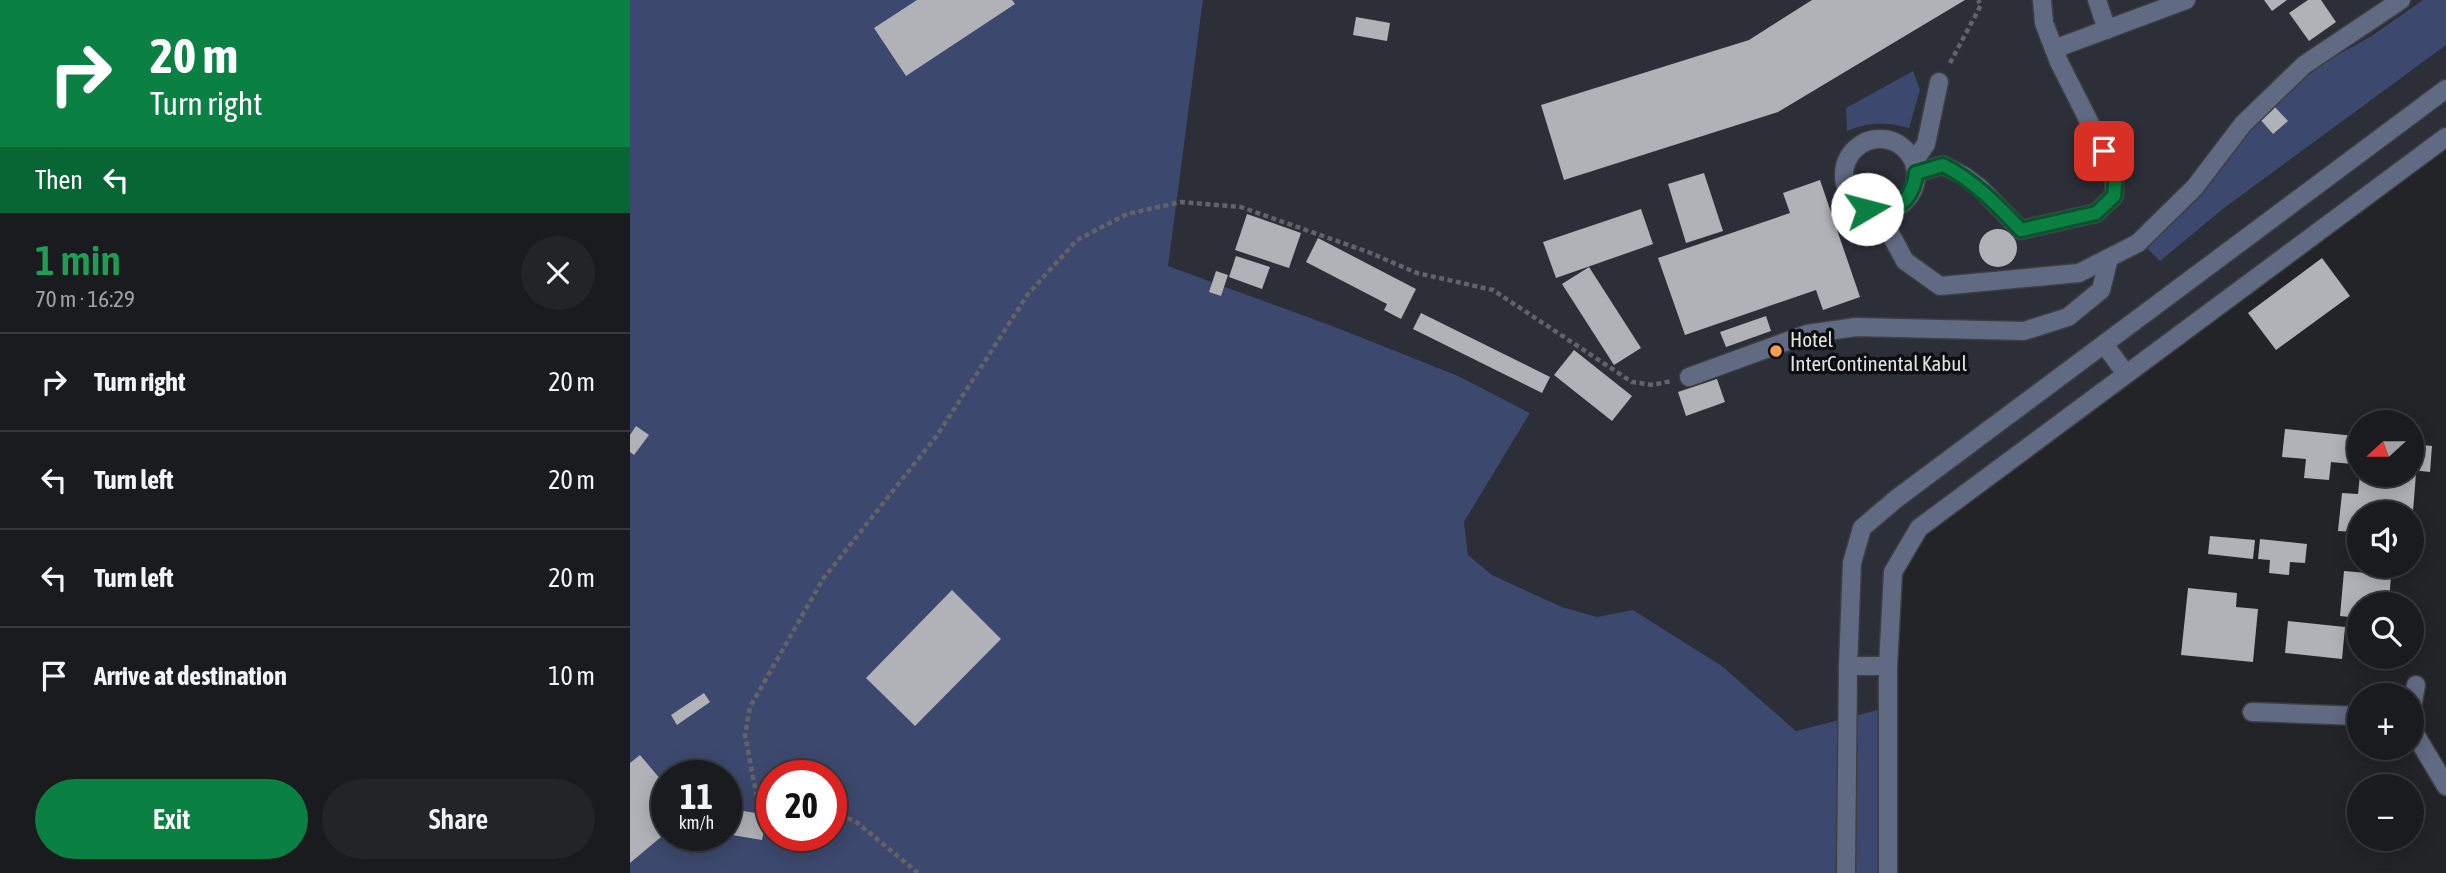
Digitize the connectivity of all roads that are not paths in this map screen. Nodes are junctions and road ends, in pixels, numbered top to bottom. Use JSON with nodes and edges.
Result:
{"nodes":[{"id":1,"x":2042,"y":0,"type":"edge"},
{"id":2,"x":2097,"y":0,"type":"edge"},
{"id":3,"x":2186,"y":0,"type":"edge"},
{"id":4,"x":2401,"y":0,"type":"edge"},
{"id":5,"x":2107,"y":30,"type":"junction"},
{"id":6,"x":2054,"y":49,"type":"junction"},
{"id":7,"x":1939,"y":82,"type":"road end"},
{"id":8,"x":2446,"y":89,"type":"edge"},
{"id":9,"x":2446,"y":137,"type":"edge"},
{"id":10,"x":1915,"y":167,"type":"junction"},
{"id":11,"x":1884,"y":211,"type":"junction"},
{"id":12,"x":2109,"y":258,"type":"junction"},
{"id":13,"x":2104,"y":344,"type":"junction"},
{"id":14,"x":2126,"y":374,"type":"junction"},
{"id":15,"x":1689,"y":377,"type":"road end"},
{"id":16,"x":1848,"y":666,"type":"junction"},
{"id":17,"x":1888,"y":666,"type":"junction"},
{"id":18,"x":2252,"y":712,"type":"dead end"},
{"id":19,"x":2347,"y":716,"type":"edge"},
{"id":20,"x":2424,"y":749,"type":"edge"},
{"id":21,"x":2446,"y":786,"type":"edge"},
{"id":22,"x":1846,"y":873,"type":"edge"},
{"id":23,"x":1888,"y":873,"type":"edge"}],
"edges":[{"from":1,"to":6,"type":"street"},
{"from":2,"to":5,"type":"street"},
{"from":3,"to":5,"type":"street"},
{"from":4,"to":12,"type":"street"},
{"from":5,"to":6,"type":"street"},
{"from":6,"to":10,"type":"street"},
{"from":7,"to":10,"type":"street"},
{"from":8,"to":13,"type":"street"},
{"from":9,"to":14,"type":"street"},
{"from":10,"to":11,"type":"street"},
{"from":10,"to":11,"type":"street"},
{"from":11,"to":12,"type":"street"},
{"from":12,"to":15,"type":"street"},
{"from":13,"to":14,"type":"street"},
{"from":13,"to":16,"type":"street"},
{"from":14,"to":17,"type":"street"},
{"from":16,"to":17,"type":"street"},
{"from":16,"to":22,"type":"street"},
{"from":17,"to":23,"type":"street"},
{"from":18,"to":19,"type":"street"},
{"from":20,"to":21,"type":"street"}]}
